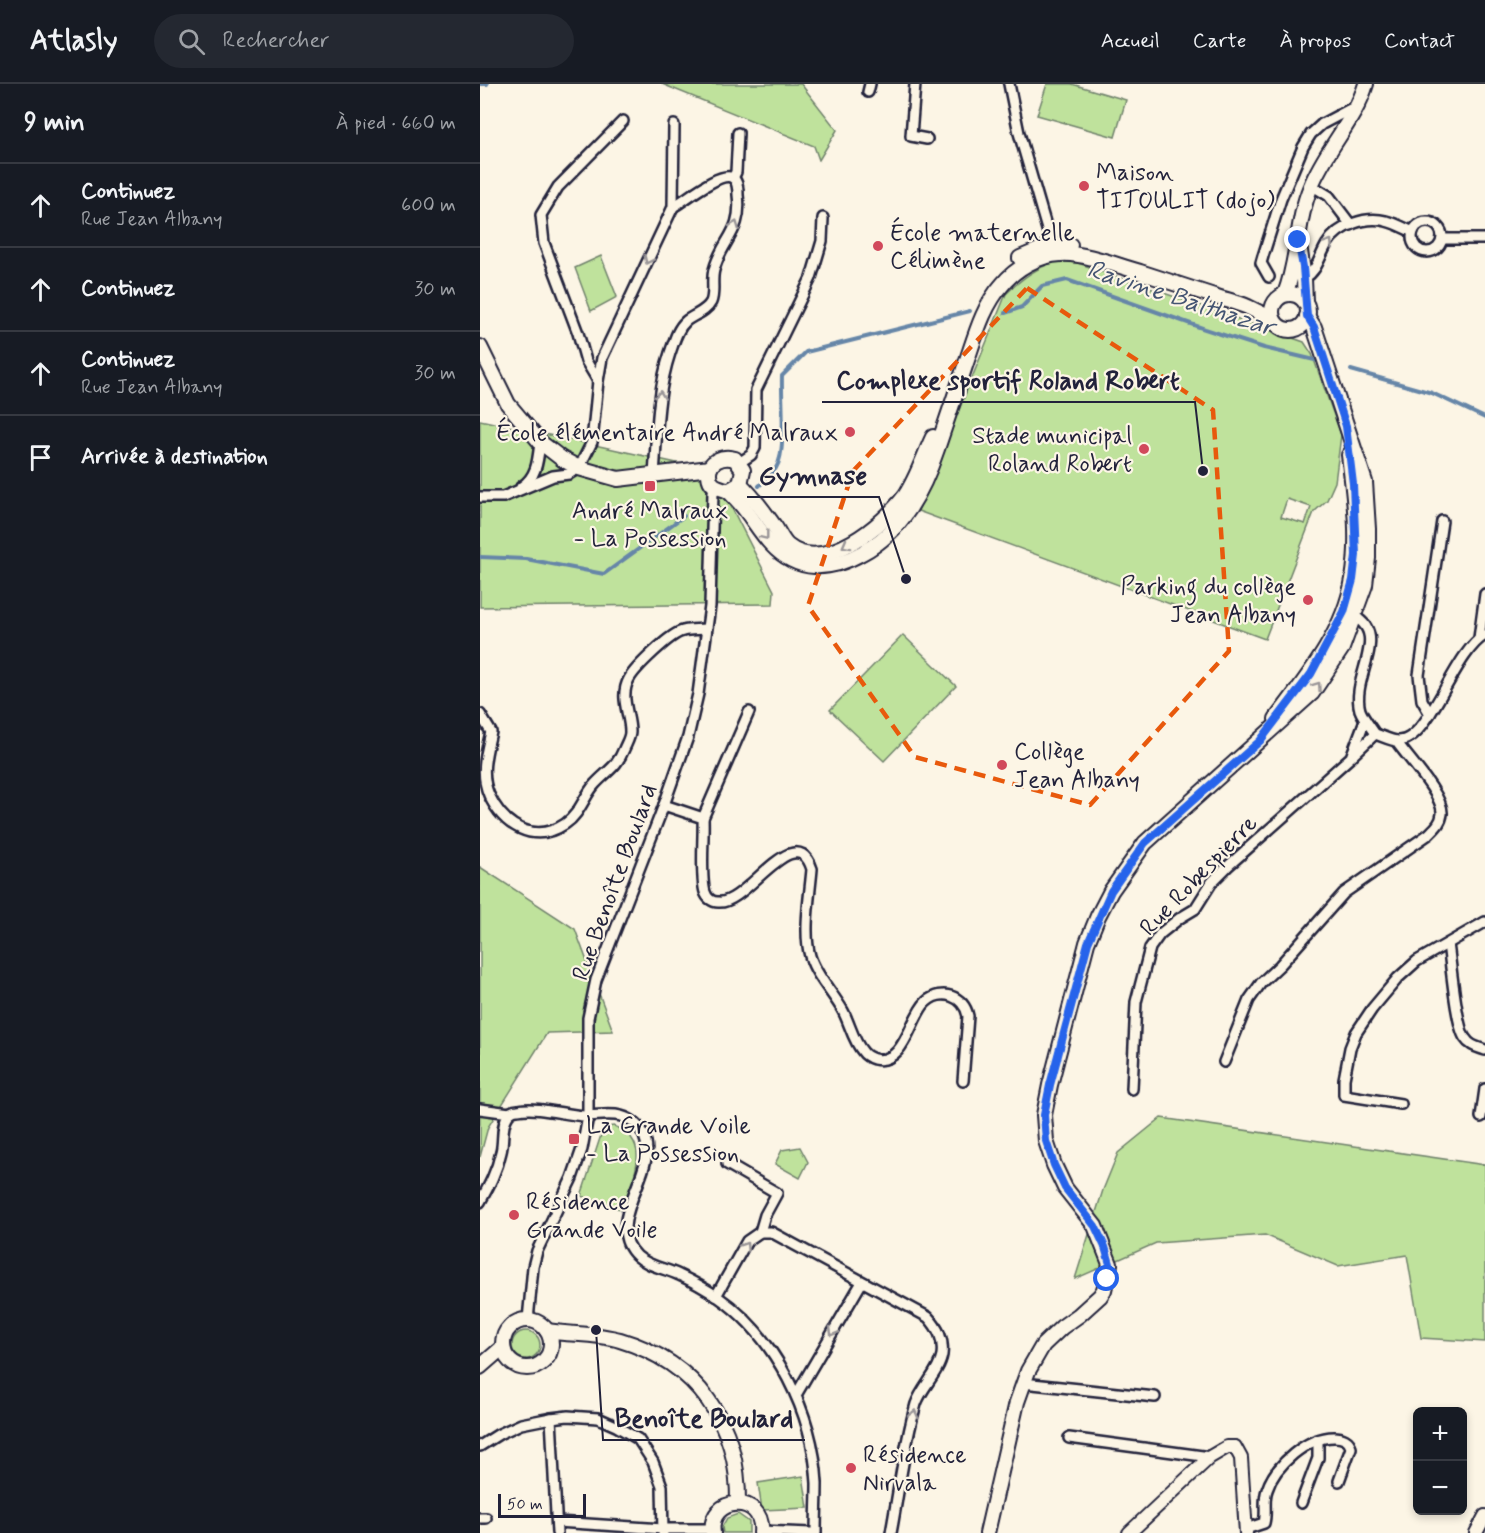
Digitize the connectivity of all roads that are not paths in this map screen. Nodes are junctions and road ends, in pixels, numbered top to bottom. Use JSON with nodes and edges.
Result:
{"nodes":[{"id":1,"x":915,"y":84,"type":"edge"},
{"id":2,"x":1009,"y":84,"type":"edge"},
{"id":3,"x":1366,"y":84,"type":"edge"},
{"id":4,"x":1358,"y":105,"type":"junction"},
{"id":5,"x":623,"y":121,"type":"dead end"},
{"id":6,"x":674,"y":124,"type":"dead end"},
{"id":7,"x":738,"y":134,"type":"dead end"},
{"id":8,"x":927,"y":139,"type":"dead end"},
{"id":9,"x":732,"y":178,"type":"junction"},
{"id":10,"x":1311,"y":185,"type":"junction"},
{"id":11,"x":673,"y":207,"type":"junction"},
{"id":12,"x":823,"y":218,"type":"dead end"},
{"id":13,"x":1351,"y":225,"type":"junction"},
{"id":14,"x":1413,"y":231,"type":"junction"},
{"id":15,"x":1443,"y":239,"type":"junction"},
{"id":16,"x":1485,"y":239,"type":"edge"},
{"id":17,"x":1298,"y":240,"type":"junction"},
{"id":18,"x":1053,"y":250,"type":"junction"},
{"id":19,"x":1269,"y":277,"type":"dead end"},
{"id":20,"x":1304,"y":279,"type":"junction"},
{"id":21,"x":1285,"y":294,"type":"junction"},
{"id":22,"x":1305,"y":301,"type":"junction"},
{"id":23,"x":1274,"y":303,"type":"junction"},
{"id":24,"x":1247,"y":307,"type":"junction"},
{"id":25,"x":1273,"y":319,"type":"junction"},
{"id":26,"x":1304,"y":321,"type":"junction"},
{"id":27,"x":480,"y":347,"type":"edge"},
{"id":28,"x":598,"y":381,"type":"junction"},
{"id":29,"x":540,"y":442,"type":"junction"},
{"id":30,"x":739,"y":463,"type":"junction"},
{"id":31,"x":579,"y":468,"type":"junction"},
{"id":32,"x":710,"y":468,"type":"junction"},
{"id":33,"x":654,"y":475,"type":"junction"},
{"id":34,"x":740,"y":484,"type":"junction"},
{"id":35,"x":722,"y":489,"type":"junction"},
{"id":36,"x":480,"y":497,"type":"edge"},
{"id":37,"x":503,"y":497,"type":"junction"},
{"id":38,"x":1442,"y":521,"type":"dead end"},
{"id":39,"x":1485,"y":594,"type":"edge"},
{"id":40,"x":1349,"y":614,"type":"junction"},
{"id":41,"x":705,"y":629,"type":"junction"},
{"id":42,"x":1482,"y":637,"type":"edge"},
{"id":43,"x":749,"y":712,"type":"dead end"},
{"id":44,"x":480,"y":714,"type":"edge"},
{"id":45,"x":1430,"y":714,"type":"junction"},
{"id":46,"x":1365,"y":720,"type":"junction"},
{"id":47,"x":1375,"y":734,"type":"junction"},
{"id":48,"x":1396,"y":741,"type":"junction"},
{"id":49,"x":1351,"y":757,"type":"junction"},
{"id":50,"x":664,"y":805,"type":"junction"},
{"id":51,"x":704,"y":818,"type":"junction"},
{"id":52,"x":1485,"y":922,"type":"edge"},
{"id":53,"x":1448,"y":944,"type":"junction"},
{"id":54,"x":1485,"y":1050,"type":"edge"},
{"id":55,"x":1224,"y":1062,"type":"dead end"},
{"id":56,"x":963,"y":1081,"type":"dead end"},
{"id":57,"x":1132,"y":1089,"type":"dead end"},
{"id":58,"x":1485,"y":1089,"type":"edge"},
{"id":59,"x":1401,"y":1104,"type":"dead end"},
{"id":60,"x":480,"y":1108,"type":"edge"},
{"id":61,"x":510,"y":1113,"type":"junction"},
{"id":62,"x":588,"y":1116,"type":"junction"},
{"id":63,"x":1481,"y":1117,"type":"dead end"},
{"id":64,"x":727,"y":1164,"type":"dead end"},
{"id":65,"x":480,"y":1202,"type":"edge"},
{"id":66,"x":760,"y":1232,"type":"junction"},
{"id":67,"x":862,"y":1282,"type":"junction"},
{"id":68,"x":716,"y":1296,"type":"junction"},
{"id":69,"x":528,"y":1320,"type":"junction"},
{"id":70,"x":547,"y":1331,"type":"junction"},
{"id":71,"x":581,"y":1334,"type":"junction"},
{"id":72,"x":551,"y":1345,"type":"junction"},
{"id":73,"x":505,"y":1353,"type":"junction"},
{"id":74,"x":482,"y":1365,"type":"edge"},
{"id":75,"x":1023,"y":1383,"type":"junction"},
{"id":76,"x":796,"y":1395,"type":"junction"},
{"id":77,"x":1155,"y":1396,"type":"dead end"},
{"id":78,"x":551,"y":1418,"type":"junction"},
{"id":79,"x":1069,"y":1438,"type":"dead end"},
{"id":80,"x":1318,"y":1440,"type":"junction"},
{"id":81,"x":481,"y":1443,"type":"edge"},
{"id":82,"x":1210,"y":1456,"type":"junction"},
{"id":83,"x":1339,"y":1481,"type":"dead end"},
{"id":84,"x":738,"y":1503,"type":"junction"},
{"id":85,"x":1301,"y":1503,"type":"dead end"},
{"id":86,"x":1485,"y":1516,"type":"edge"},
{"id":87,"x":557,"y":1522,"type":"junction"},
{"id":88,"x":663,"y":1531,"type":"edge"},
{"id":89,"x":713,"y":1531,"type":"edge"},
{"id":90,"x":1246,"y":1531,"type":"edge"},
{"id":91,"x":761,"y":1532,"type":"edge"},
{"id":92,"x":557,"y":1533,"type":"edge"},
{"id":93,"x":811,"y":1533,"type":"edge"},
{"id":94,"x":816,"y":1533,"type":"edge"},
{"id":95,"x":891,"y":1533,"type":"edge"},
{"id":96,"x":987,"y":1533,"type":"edge"},
{"id":97,"x":1129,"y":1533,"type":"edge"},
{"id":98,"x":1476,"y":1533,"type":"edge"}],
"edges":[{"from":1,"to":8,"type":"street"},
{"from":2,"to":18,"type":"street"},
{"from":3,"to":4,"type":"main road"},
{"from":4,"to":10,"type":"main road"},
{"from":4,"to":19,"type":"street"},
{"from":5,"to":28,"type":"street"},
{"from":6,"to":11,"type":"street"},
{"from":7,"to":9,"type":"street"},
{"from":9,"to":11,"type":"street"},
{"from":33,"to":9,"type":"street","one_way":true},
{"from":10,"to":13,"type":"street"},
{"from":10,"to":17,"type":"main road"},
{"from":11,"to":28,"type":"street","one_way":true},
{"from":12,"to":30,"type":"street"},
{"from":13,"to":14,"type":"street"},
{"from":20,"to":13,"type":"street","one_way":true},
{"from":14,"to":15,"type":"street"},
{"from":14,"to":15,"type":"street"},
{"from":15,"to":16,"type":"street"},
{"from":17,"to":20,"type":"main road"},
{"from":17,"to":21,"type":"main road"},
{"from":18,"to":24,"type":"main road"},
{"from":18,"to":34,"type":"main road","one_way":true},
{"from":35,"to":18,"type":"main road","one_way":true},
{"from":20,"to":22,"type":"main road"},
{"from":21,"to":22,"type":"main road"},
{"from":21,"to":23,"type":"main road"},
{"from":22,"to":26,"type":"main road"},
{"from":23,"to":24,"type":"main road"},
{"from":23,"to":25,"type":"main road"},
{"from":24,"to":25,"type":"main road"},
{"from":25,"to":26,"type":"main road"},
{"from":26,"to":40,"type":"main road"},
{"from":27,"to":29,"type":"main road"},
{"from":28,"to":31,"type":"street"},
{"from":29,"to":31,"type":"main road"},
{"from":29,"to":37,"type":"street"},
{"from":30,"to":32,"type":"main road"},
{"from":30,"to":34,"type":"main road"},
{"from":31,"to":33,"type":"main road"},
{"from":31,"to":37,"type":"street"},
{"from":32,"to":33,"type":"main road"},
{"from":32,"to":35,"type":"main road"},
{"from":34,"to":35,"type":"main road"},
{"from":35,"to":41,"type":"street","name":"Rue Benoîte Boulard"},
{"from":36,"to":37,"type":"street"},
{"from":38,"to":45,"type":"street"},
{"from":39,"to":42,"type":"street"},
{"from":40,"to":46,"type":"street"},
{"from":40,"to":75,"type":"main road"},
{"from":41,"to":44,"type":"street"},
{"from":41,"to":50,"type":"street","name":"Rue Benoîte Boulard"},
{"from":42,"to":45,"type":"street"},
{"from":43,"to":51,"type":"street"},
{"from":45,"to":48,"type":"street"},
{"from":46,"to":47,"type":"street"},
{"from":46,"to":49,"type":"street","name":"Rue Robespierre"},
{"from":47,"to":48,"type":"street"},
{"from":47,"to":49,"type":"street","name":"Rue Robespierre"},
{"from":48,"to":55,"type":"street"},
{"from":49,"to":57,"type":"street","name":"Rue Robespierre"},
{"from":50,"to":51,"type":"street"},
{"from":50,"to":62,"type":"street","name":"Rue Benoîte Boulard"},
{"from":51,"to":56,"type":"street"},
{"from":52,"to":53,"type":"street"},
{"from":53,"to":54,"type":"street"},
{"from":53,"to":59,"type":"street"},
{"from":58,"to":63,"type":"street"},
{"from":60,"to":61,"type":"street"},
{"from":61,"to":62,"type":"street"},
{"from":61,"to":65,"type":"street"},
{"from":62,"to":68,"type":"street"},
{"from":62,"to":69,"type":"street","name":"Rue Benoîte Boulard"},
{"from":64,"to":66,"type":"street"},
{"from":66,"to":67,"type":"street"},
{"from":68,"to":66,"type":"street","one_way":true},
{"from":67,"to":76,"type":"street","one_way":true},
{"from":95,"to":67,"type":"street","one_way":true},
{"from":68,"to":76,"type":"street"},
{"from":69,"to":70,"type":"main road"},
{"from":69,"to":73,"type":"main road"},
{"from":70,"to":71,"type":"main road"},
{"from":70,"to":72,"type":"main road"},
{"from":71,"to":72,"type":"main road"},
{"from":71,"to":84,"type":"main road"},
{"from":72,"to":73,"type":"main road"},
{"from":73,"to":74,"type":"main road"},
{"from":75,"to":77,"type":"street"},
{"from":75,"to":96,"type":"main road"},
{"from":76,"to":94,"type":"street"},
{"from":78,"to":81,"type":"street"},
{"from":78,"to":87,"type":"street"},
{"from":78,"to":88,"type":"street"},
{"from":79,"to":82,"type":"street"},
{"from":80,"to":83,"type":"street"},
{"from":80,"to":85,"type":"street"},
{"from":80,"to":90,"type":"street"},
{"from":82,"to":90,"type":"street"},
{"from":82,"to":97,"type":"street"},
{"from":84,"to":89,"type":"main road"},
{"from":84,"to":91,"type":"main road"},
{"from":86,"to":98,"type":"street"},
{"from":87,"to":88,"type":"street"},
{"from":87,"to":92,"type":"street"},
{"from":88,"to":89,"type":"street"},
{"from":91,"to":93,"type":"street"}]}
